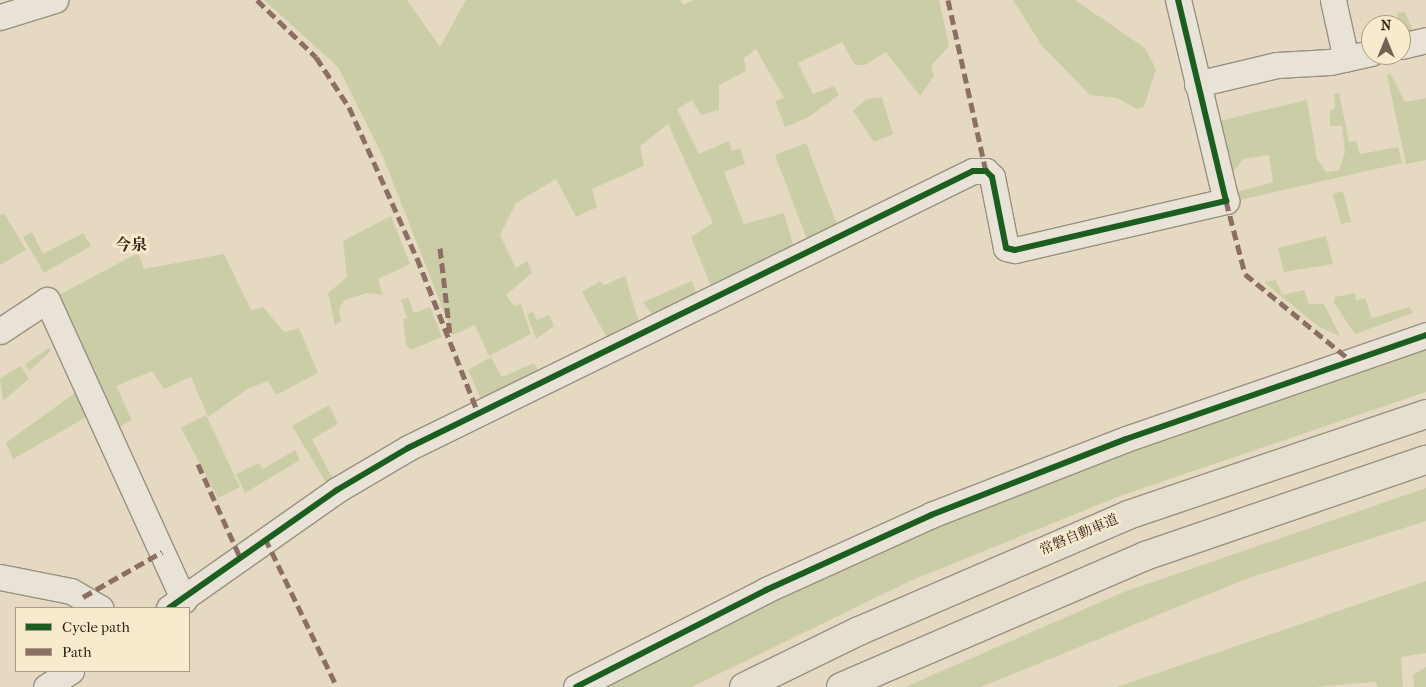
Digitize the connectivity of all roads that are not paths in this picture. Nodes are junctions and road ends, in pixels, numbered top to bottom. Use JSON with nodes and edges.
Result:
{"nodes":[{"id":1,"x":54,"y":0,"type":"edge"},
{"id":2,"x":1178,"y":0,"type":"edge"},
{"id":3,"x":1333,"y":0,"type":"edge"},
{"id":4,"x":0,"y":17,"type":"edge"},
{"id":5,"x":1426,"y":40,"type":"edge"},
{"id":6,"x":1411,"y":44,"type":"edge"},
{"id":7,"x":1361,"y":55,"type":"edge"},
{"id":8,"x":1346,"y":59,"type":"junction"},
{"id":9,"x":1198,"y":84,"type":"junction"},
{"id":10,"x":0,"y":332,"type":"edge"},
{"id":11,"x":1426,"y":335,"type":"edge"},
{"id":12,"x":1426,"y":414,"type":"edge"},
{"id":13,"x":1426,"y":460,"type":"edge"},
{"id":14,"x":0,"y":577,"type":"edge"},
{"id":15,"x":176,"y":604,"type":"edge"},
{"id":16,"x":98,"y":607,"type":"edge"},
{"id":17,"x":69,"y":672,"type":"edge"},
{"id":18,"x":46,"y":687,"type":"edge"},
{"id":19,"x":576,"y":687,"type":"edge"},
{"id":20,"x":744,"y":687,"type":"edge"},
{"id":21,"x":841,"y":687,"type":"edge"}],
"edges":[{"from":1,"to":4,"type":"street"},
{"from":2,"to":9,"type":"street"},
{"from":3,"to":8,"type":"street"},
{"from":5,"to":6,"type":"street"},
{"from":7,"to":8,"type":"street"},
{"from":8,"to":9,"type":"street"},
{"from":9,"to":15,"type":"street"},
{"from":10,"to":15,"type":"street"},
{"from":11,"to":19,"type":"street"},
{"from":12,"to":20,"type":"highway","name":"常磐自動車道"},
{"from":13,"to":21,"type":"highway"},
{"from":14,"to":16,"type":"street"},
{"from":17,"to":18,"type":"street"}]}
